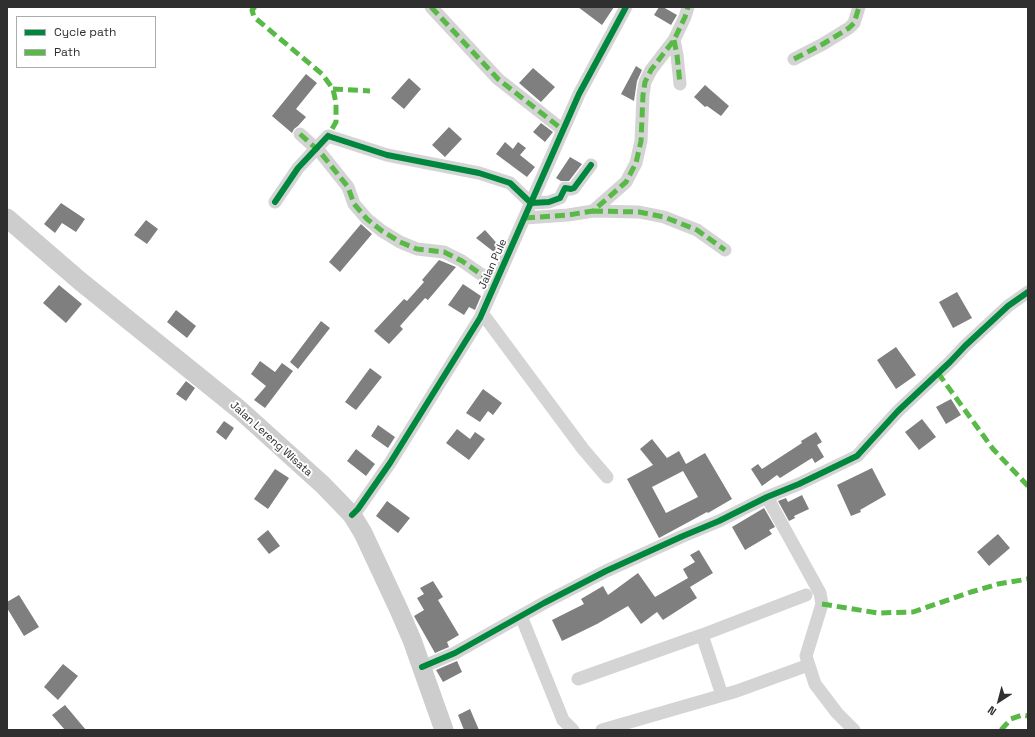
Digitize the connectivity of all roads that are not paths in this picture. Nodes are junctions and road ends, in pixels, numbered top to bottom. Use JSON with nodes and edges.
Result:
{"nodes":[{"id":1,"x":431,"y":7,"type":"edge"},
{"id":2,"x":626,"y":7,"type":"edge"},
{"id":3,"x":688,"y":7,"type":"edge"},
{"id":4,"x":859,"y":7,"type":"edge"},
{"id":5,"x":674,"y":40,"type":"junction"},
{"id":6,"x":794,"y":59,"type":"dead end"},
{"id":7,"x":680,"y":84,"type":"dead end"},
{"id":8,"x":563,"y":130,"type":"junction"},
{"id":9,"x":300,"y":134,"type":"dead end"},
{"id":10,"x":316,"y":148,"type":"junction"},
{"id":11,"x":590,"y":165,"type":"dead end"},
{"id":12,"x":275,"y":202,"type":"dead end"},
{"id":13,"x":531,"y":203,"type":"junction"},
{"id":14,"x":593,"y":211,"type":"junction"},
{"id":15,"x":7,"y":218,"type":"edge"},
{"id":16,"x":525,"y":218,"type":"junction"},
{"id":17,"x":725,"y":250,"type":"dead end"},
{"id":18,"x":495,"y":284,"type":"junction"},
{"id":19,"x":1028,"y":292,"type":"edge"},
{"id":20,"x":482,"y":313,"type":"junction"},
{"id":21,"x":607,"y":477,"type":"dead end"},
{"id":22,"x":767,"y":497,"type":"junction"},
{"id":23,"x":352,"y":515,"type":"junction"},
{"id":24,"x":806,"y":595,"type":"dead end"},
{"id":25,"x":521,"y":616,"type":"junction"},
{"id":26,"x":702,"y":635,"type":"junction"},
{"id":27,"x":422,"y":667,"type":"junction"},
{"id":28,"x":803,"y":667,"type":"dead end"},
{"id":29,"x":578,"y":679,"type":"dead end"},
{"id":30,"x":722,"y":695,"type":"junction"},
{"id":31,"x":444,"y":730,"type":"edge"},
{"id":32,"x":573,"y":730,"type":"edge"},
{"id":33,"x":602,"y":730,"type":"edge"},
{"id":34,"x":854,"y":730,"type":"edge"}],
"edges":[{"from":1,"to":8,"type":"street"},
{"from":2,"to":8,"type":"street","name":"Jalan Pule"},
{"from":3,"to":5,"type":"street"},
{"from":4,"to":6,"type":"street"},
{"from":5,"to":7,"type":"street"},
{"from":5,"to":14,"type":"street"},
{"from":8,"to":13,"type":"street","name":"Jalan Pule"},
{"from":9,"to":10,"type":"street"},
{"from":10,"to":12,"type":"street"},
{"from":10,"to":13,"type":"street"},
{"from":10,"to":18,"type":"street"},
{"from":11,"to":13,"type":"street"},
{"from":13,"to":16,"type":"street","name":"Jalan Pule"},
{"from":14,"to":16,"type":"street"},
{"from":14,"to":17,"type":"street"},
{"from":15,"to":23,"type":"main road","name":"Jalan Lereng Wisata"},
{"from":16,"to":18,"type":"street","name":"Jalan Pule"},
{"from":18,"to":20,"type":"street","name":"Jalan Pule"},
{"from":19,"to":22,"type":"street"},
{"from":20,"to":21,"type":"street"},
{"from":20,"to":23,"type":"street","name":"Jalan Pule"},
{"from":22,"to":25,"type":"street"},
{"from":22,"to":34,"type":"street"},
{"from":23,"to":27,"type":"main road","name":"Jalan Lereng Wisata"},
{"from":24,"to":26,"type":"street"},
{"from":25,"to":27,"type":"street"},
{"from":25,"to":32,"type":"street"},
{"from":26,"to":29,"type":"street"},
{"from":26,"to":30,"type":"street"},
{"from":27,"to":31,"type":"main road","name":"Jalan Lereng Wisata"},
{"from":28,"to":30,"type":"street"},
{"from":30,"to":33,"type":"street"}]}
